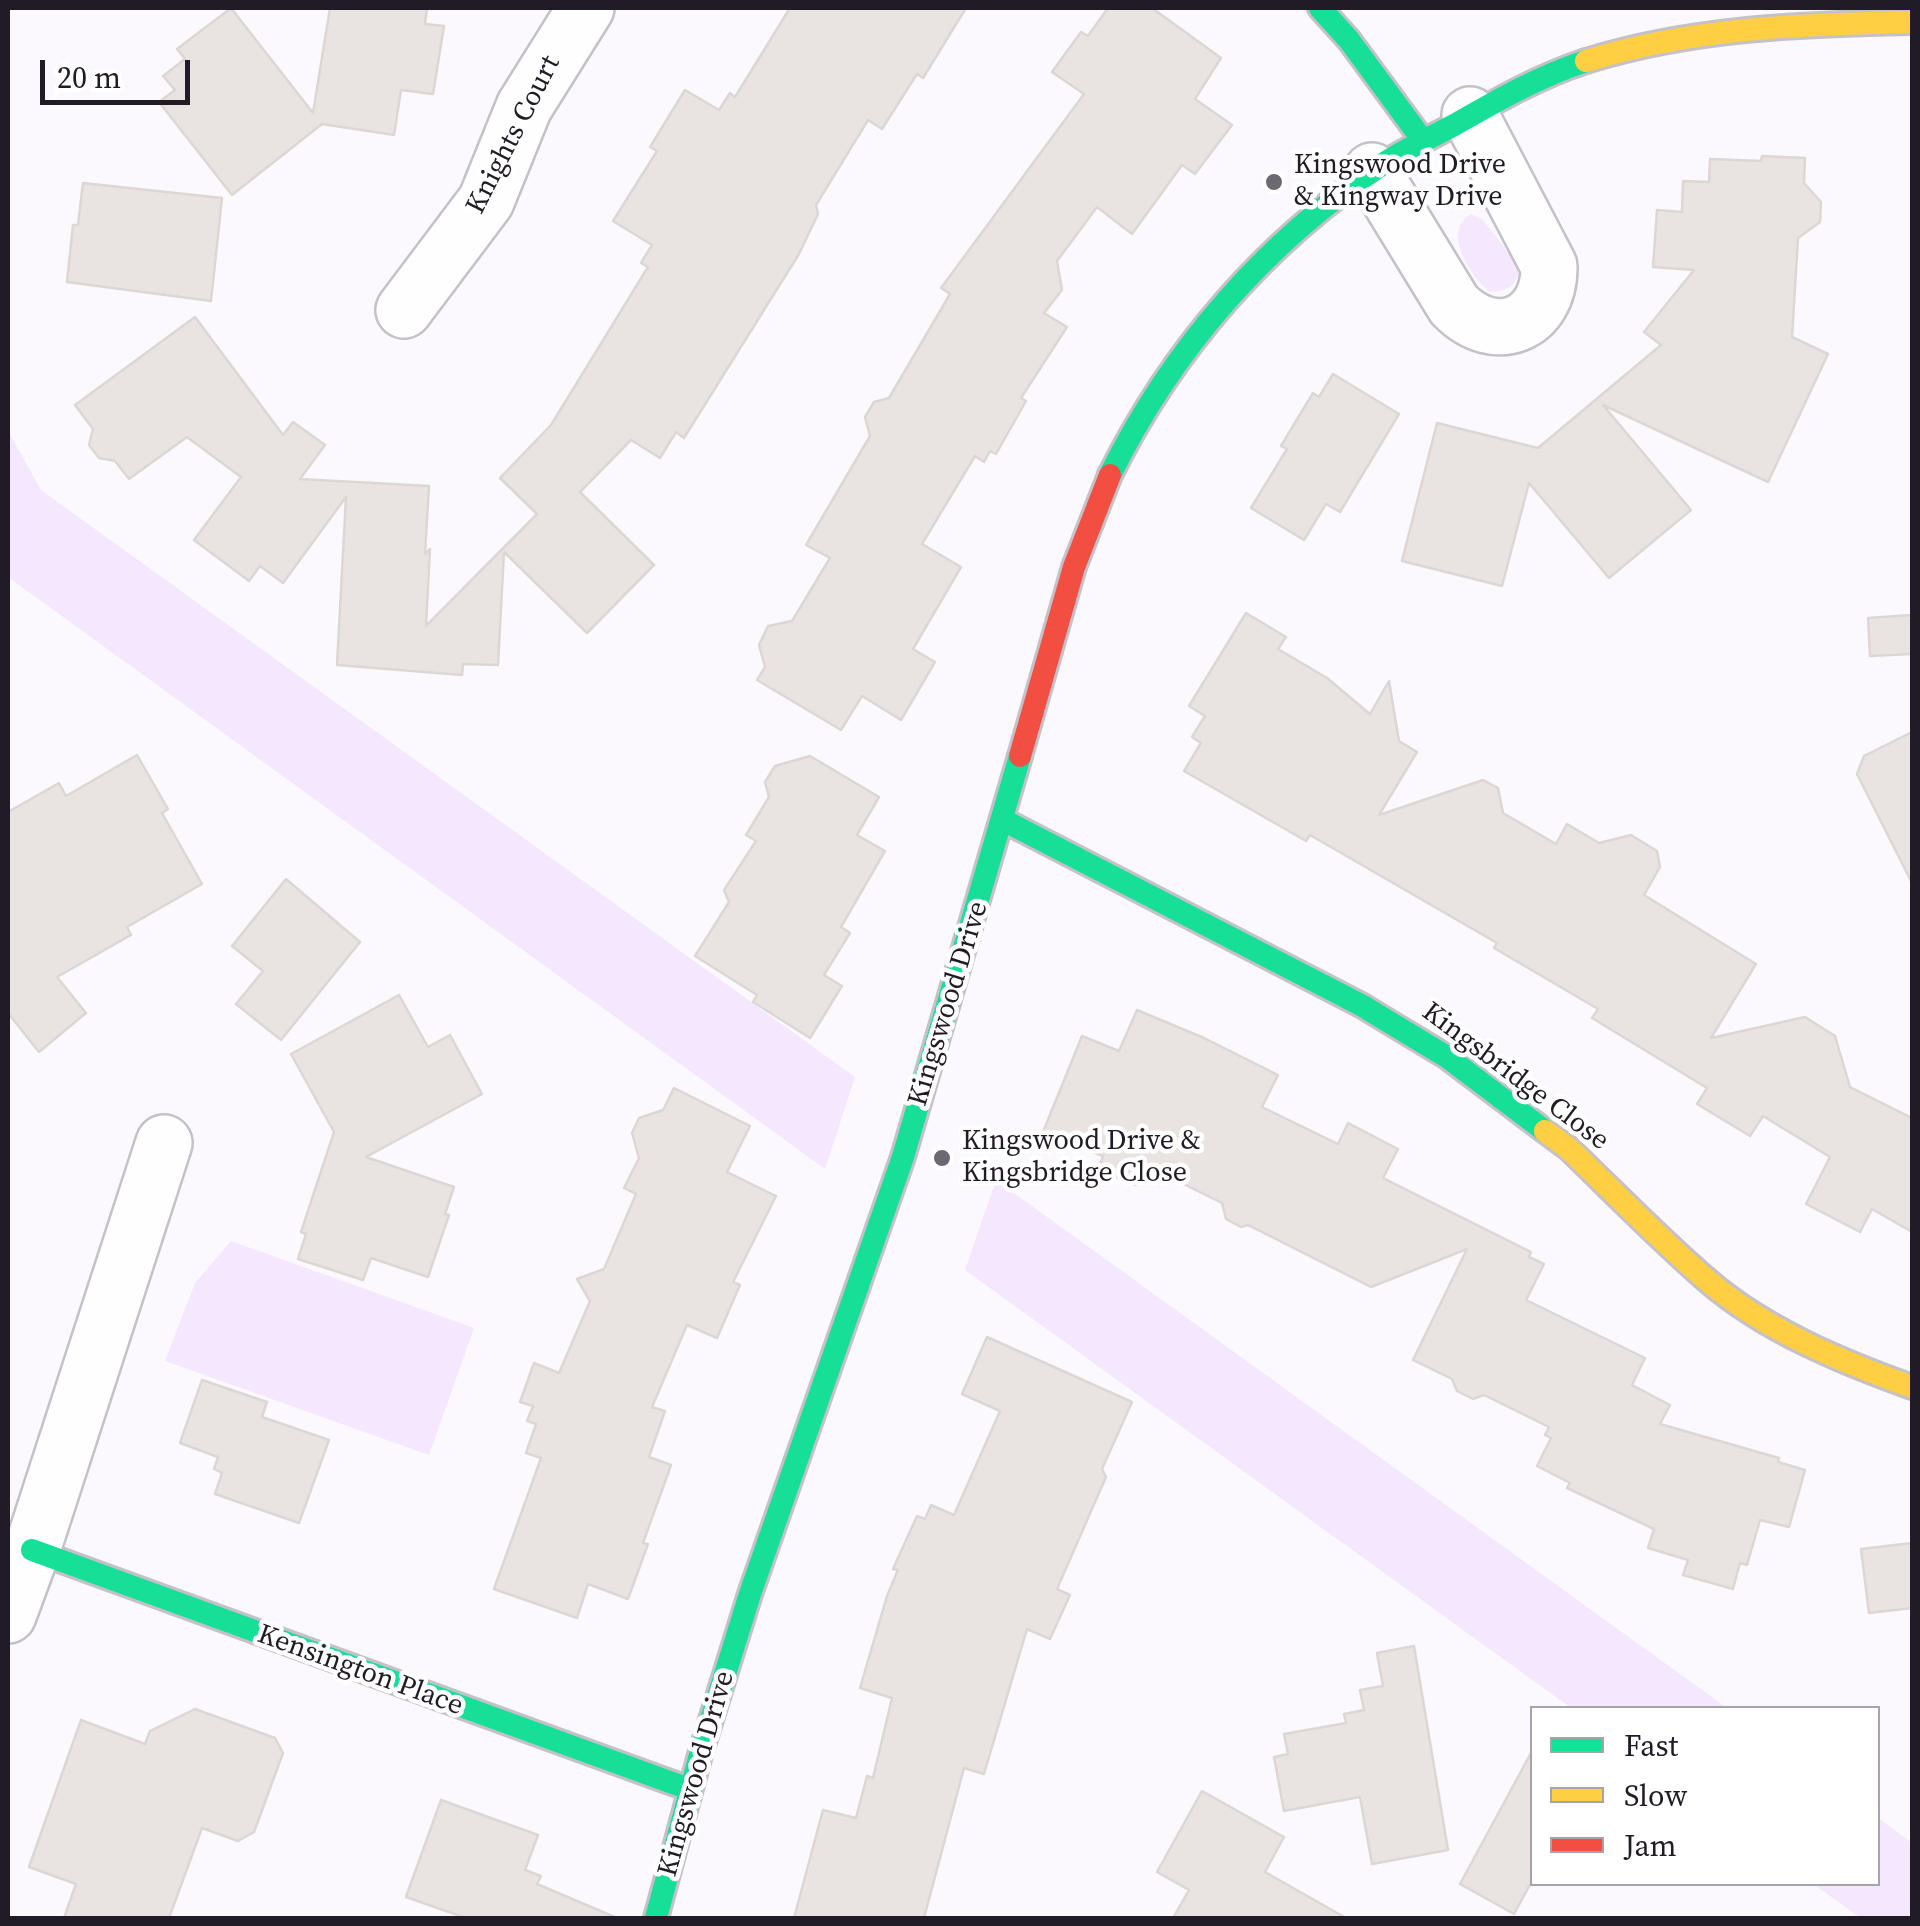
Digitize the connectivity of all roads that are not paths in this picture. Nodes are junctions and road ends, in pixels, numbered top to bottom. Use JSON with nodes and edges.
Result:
{"nodes":[{"id":1,"x":586,"y":8,"type":"edge"},
{"id":2,"x":1320,"y":8,"type":"edge"},
{"id":3,"x":1912,"y":22,"type":"edge"},
{"id":4,"x":1470,"y":115,"type":"junction"},
{"id":5,"x":1424,"y":142,"type":"junction"},
{"id":6,"x":1372,"y":171,"type":"junction"},
{"id":7,"x":404,"y":310,"type":"dead end"},
{"id":8,"x":1003,"y":820,"type":"junction"},
{"id":9,"x":164,"y":1143,"type":"dead end"},
{"id":10,"x":1912,"y":1387,"type":"edge"},
{"id":11,"x":32,"y":1550,"type":"junction"},
{"id":12,"x":8,"y":1615,"type":"edge"},
{"id":13,"x":690,"y":1788,"type":"junction"},
{"id":14,"x":656,"y":1918,"type":"edge"}],
"edges":[{"from":1,"to":7,"type":"street","name":"Knights Court"},
{"from":2,"to":5,"type":"street"},
{"from":3,"to":4,"type":"street","name":"Kingswood Drive"},
{"from":4,"to":5,"type":"street","name":"Kingswood Drive"},
{"from":4,"to":6,"type":"street"},
{"from":5,"to":6,"type":"street","name":"Kingswood Drive"},
{"from":6,"to":8,"type":"street","name":"Kingswood Drive"},
{"from":8,"to":10,"type":"street","name":"Kingsbridge Close"},
{"from":8,"to":13,"type":"street","name":"Kingswood Drive"},
{"from":9,"to":11,"type":"street"},
{"from":11,"to":12,"type":"street"},
{"from":11,"to":13,"type":"street","name":"Kensington Place"},
{"from":13,"to":14,"type":"street","name":"Kingswood Drive"}]}
